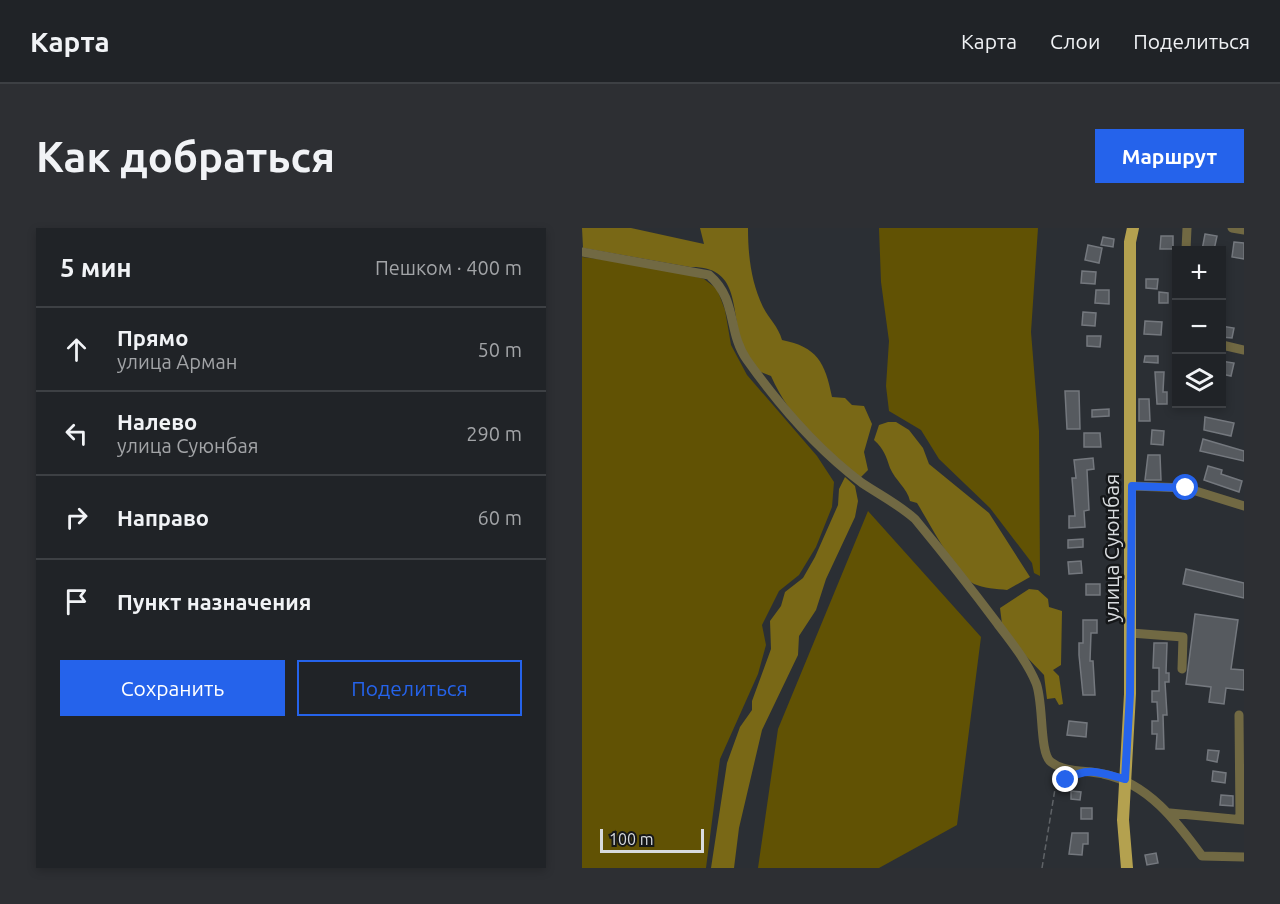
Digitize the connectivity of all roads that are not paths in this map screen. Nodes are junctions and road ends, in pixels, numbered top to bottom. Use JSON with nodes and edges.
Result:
{"nodes":[{"id":1,"x":1133,"y":228,"type":"edge"},
{"id":2,"x":1187,"y":228,"type":"edge"},
{"id":3,"x":1232,"y":228,"type":"edge"},
{"id":4,"x":1244,"y":230,"type":"edge"},
{"id":5,"x":1186,"y":246,"type":"edge"},
{"id":6,"x":582,"y":252,"type":"edge"},
{"id":7,"x":1226,"y":346,"type":"edge"},
{"id":8,"x":1244,"y":350,"type":"edge"},
{"id":9,"x":1132,"y":486,"type":"junction"},
{"id":10,"x":1244,"y":506,"type":"edge"},
{"id":11,"x":1131,"y":633,"type":"junction"},
{"id":12,"x":1182,"y":669,"type":"dead end"},
{"id":13,"x":1239,"y":715,"type":"dead end"},
{"id":14,"x":1125,"y":779,"type":"junction"},
{"id":15,"x":1170,"y":813,"type":"junction"},
{"id":16,"x":1242,"y":819,"type":"edge"},
{"id":17,"x":1244,"y":857,"type":"edge"},
{"id":18,"x":1127,"y":868,"type":"edge"}],
"edges":[{"from":1,"to":9,"type":"main road","name":"улица Суюнбая"},
{"from":2,"to":5,"type":"street"},
{"from":3,"to":4,"type":"street"},
{"from":6,"to":14,"type":"street"},
{"from":7,"to":8,"type":"street"},
{"from":9,"to":10,"type":"street"},
{"from":9,"to":11,"type":"main road","name":"улица Суюнбая"},
{"from":11,"to":12,"type":"street"},
{"from":11,"to":14,"type":"main road","name":"улица Суюнбая"},
{"from":13,"to":16,"type":"street"},
{"from":14,"to":15,"type":"street"},
{"from":14,"to":18,"type":"main road","name":"улица Суюнбая"},
{"from":15,"to":16,"type":"street"},
{"from":15,"to":17,"type":"street"}]}
